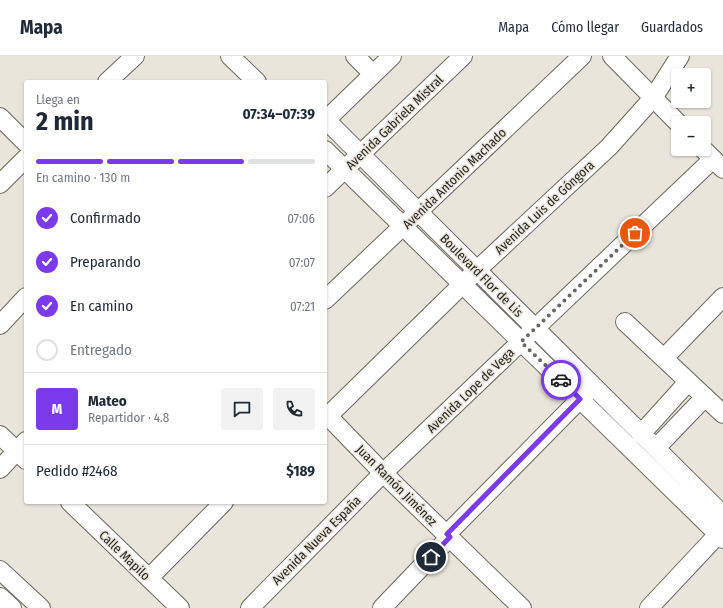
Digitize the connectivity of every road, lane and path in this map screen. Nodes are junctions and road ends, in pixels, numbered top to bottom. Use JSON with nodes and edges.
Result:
{"nodes":[{"id":1,"x":135,"y":56,"type":"edge"},
{"id":2,"x":230,"y":56,"type":"edge"},
{"id":3,"x":354,"y":56,"type":"edge"},
{"id":4,"x":392,"y":56,"type":"edge"},
{"id":5,"x":463,"y":56,"type":"edge"},
{"id":6,"x":582,"y":56,"type":"edge"},
{"id":7,"x":612,"y":56,"type":"edge"},
{"id":8,"x":680,"y":56,"type":"edge"},
{"id":9,"x":373,"y":74,"type":"junction"},
{"id":10,"x":117,"y":79,"type":"edge"},
{"id":11,"x":254,"y":80,"type":"edge"},
{"id":12,"x":653,"y":98,"type":"junction"},
{"id":13,"x":671,"y":116,"type":"edge"},
{"id":14,"x":0,"y":117,"type":"edge"},
{"id":15,"x":327,"y":118,"type":"edge"},
{"id":16,"x":327,"y":122,"type":"edge"},
{"id":17,"x":24,"y":141,"type":"edge"},
{"id":18,"x":327,"y":152,"type":"edge"},
{"id":19,"x":360,"y":154,"type":"junction"},
{"id":20,"x":713,"y":159,"type":"edge"},
{"id":21,"x":24,"y":160,"type":"edge"},
{"id":22,"x":345,"y":169,"type":"junction"},
{"id":23,"x":0,"y":184,"type":"edge"},
{"id":24,"x":327,"y":186,"type":"edge"},
{"id":25,"x":419,"y":212,"type":"junction"},
{"id":26,"x":403,"y":227,"type":"junction"},
{"id":27,"x":477,"y":270,"type":"junction"},
{"id":28,"x":463,"y":285,"type":"junction"},
{"id":29,"x":723,"y":297,"type":"edge"},
{"id":30,"x":327,"y":298,"type":"edge"},
{"id":31,"x":24,"y":299,"type":"edge"},
{"id":32,"x":625,"y":322,"type":"dead end"},
{"id":33,"x":0,"y":325,"type":"edge"},
{"id":34,"x":535,"y":328,"type":"junction"},
{"id":35,"x":521,"y":342,"type":"junction"},
{"id":36,"x":664,"y":358,"type":"junction"},
{"id":37,"x":688,"y":382,"type":"junction"},
{"id":38,"x":593,"y":386,"type":"junction"},
{"id":39,"x":705,"y":397,"type":"junction"},
{"id":40,"x":580,"y":399,"type":"junction"},
{"id":41,"x":327,"y":413,"type":"edge"},
{"id":42,"x":723,"y":414,"type":"edge"},
{"id":43,"x":327,"y":415,"type":"edge"},
{"id":44,"x":642,"y":434,"type":"junction"},
{"id":45,"x":0,"y":436,"type":"edge"},
{"id":46,"x":656,"y":448,"type":"junction"},
{"id":47,"x":23,"y":451,"type":"edge"},
{"id":48,"x":0,"y":469,"type":"edge"},
{"id":49,"x":383,"y":473,"type":"junction"},
{"id":50,"x":222,"y":504,"type":"edge"},
{"id":51,"x":80,"y":505,"type":"edge"},
{"id":52,"x":723,"y":514,"type":"edge"},
{"id":53,"x":721,"y":534,"type":"edge"},
{"id":54,"x":449,"y":536,"type":"junction"},
{"id":55,"x":0,"y":570,"type":"edge"},
{"id":56,"x":149,"y":578,"type":"junction"},
{"id":57,"x":0,"y":597,"type":"edge"},
{"id":58,"x":658,"y":605,"type":"edge"},
{"id":59,"x":519,"y":607,"type":"edge"},
{"id":60,"x":12,"y":608,"type":"edge"},
{"id":61,"x":41,"y":608,"type":"edge"},
{"id":62,"x":180,"y":608,"type":"edge"},
{"id":63,"x":250,"y":608,"type":"edge"},
{"id":64,"x":382,"y":608,"type":"edge"}],
"edges":[{"from":1,"to":10,"type":"street"},
{"from":2,"to":11,"type":"street"},
{"from":3,"to":9,"type":"street"},
{"from":4,"to":9,"type":"street"},
{"from":5,"to":19,"type":"street","name":"Avenida Gabriela Mistral"},
{"from":6,"to":25,"type":"street","name":"Avenida Antonio Machado"},
{"from":7,"to":12,"type":"street"},
{"from":8,"to":12,"type":"street","name":"Avenida Luis de Góngora"},
{"from":9,"to":15,"type":"street"},
{"from":12,"to":13,"type":"street"},
{"from":12,"to":27,"type":"street","name":"Avenida Luis de Góngora"},
{"from":14,"to":17,"type":"street"},
{"from":16,"to":19,"type":"street","name":"Boulevard Flor de Lis"},
{"from":18,"to":22,"type":"street","name":"Boulevard Flor de Lis"},
{"from":19,"to":22,"type":"street","name":"Avenida Gabriela Mistral"},
{"from":19,"to":25,"type":"street","name":"Boulevard Flor de Lis"},
{"from":20,"to":34,"type":"street","name":"Avenida Lope de Vega"},
{"from":21,"to":23,"type":"street"},
{"from":22,"to":24,"type":"street","name":"Avenida Gabriela Mistral"},
{"from":22,"to":26,"type":"street","name":"Boulevard Flor de Lis"},
{"from":25,"to":26,"type":"street","name":"Avenida Antonio Machado"},
{"from":25,"to":27,"type":"street","name":"Boulevard Flor de Lis"},
{"from":26,"to":28,"type":"street","name":"Boulevard Flor de Lis"},
{"from":26,"to":30,"type":"street","name":"Avenida Antonio Machado"},
{"from":27,"to":28,"type":"street","name":"Avenida Luis de Góngora"},
{"from":27,"to":34,"type":"street","name":"Boulevard Flor de Lis"},
{"from":28,"to":35,"type":"street","name":"Boulevard Flor de Lis"},
{"from":28,"to":41,"type":"street","name":"Avenida Luis de Góngora"},
{"from":29,"to":36,"type":"street"},
{"from":31,"to":33,"type":"street"},
{"from":32,"to":36,"type":"street"},
{"from":34,"to":35,"type":"street","name":"Avenida Lope de Vega"},
{"from":34,"to":38,"type":"street","name":"Boulevard Flor de Lis"},
{"from":35,"to":40,"type":"street","name":"Boulevard Flor de Lis"},
{"from":35,"to":49,"type":"street","name":"Avenida Lope de Vega"},
{"from":36,"to":37,"type":"street"},
{"from":37,"to":39,"type":"street"},
{"from":37,"to":44,"type":"street"},
{"from":38,"to":40,"type":"street"},
{"from":38,"to":44,"type":"street","name":"Boulevard Flor de Lis"},
{"from":39,"to":42,"type":"street"},
{"from":39,"to":46,"type":"street"},
{"from":40,"to":53,"type":"street","name":"Boulevard Flor de Lis"},
{"from":40,"to":54,"type":"street"},
{"from":43,"to":49,"type":"street","name":"Juan Ramón Jiménez"},
{"from":44,"to":46,"type":"street","name":"Boulevard Flor de Lis"},
{"from":45,"to":47,"type":"street"},
{"from":46,"to":52,"type":"street","name":"Boulevard Flor de Lis"},
{"from":47,"to":48,"type":"street"},
{"from":49,"to":54,"type":"street","name":"Juan Ramón Jiménez"},
{"from":49,"to":63,"type":"street","name":"Avenida Nueva España"},
{"from":50,"to":56,"type":"street"},
{"from":51,"to":56,"type":"street","name":"Calle Mapilo"},
{"from":53,"to":58,"type":"street"},
{"from":54,"to":59,"type":"street","name":"Juan Ramón Jiménez"},
{"from":54,"to":64,"type":"street"},
{"from":55,"to":61,"type":"street"},
{"from":56,"to":62,"type":"street","name":"Calle Mapilo"},
{"from":57,"to":60,"type":"street"}]}
